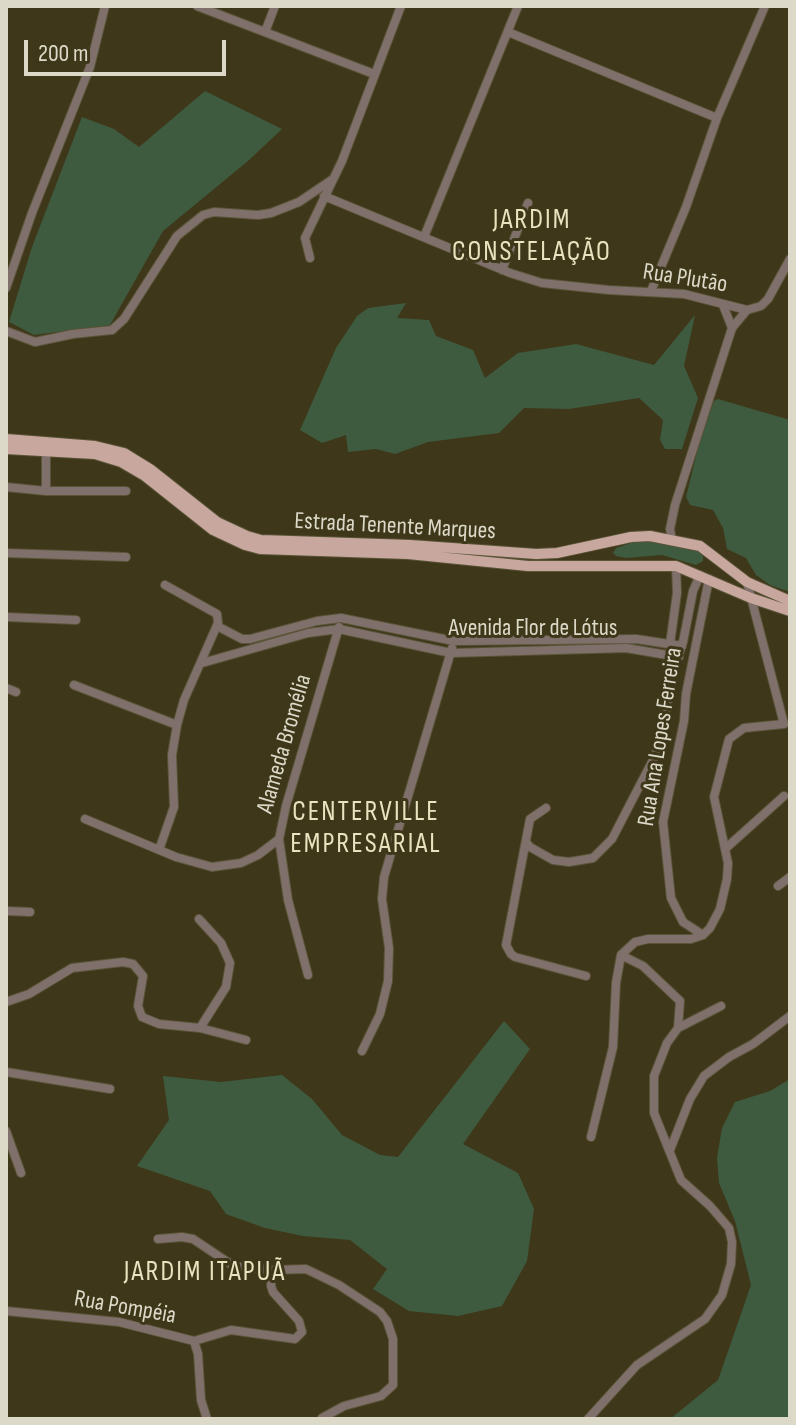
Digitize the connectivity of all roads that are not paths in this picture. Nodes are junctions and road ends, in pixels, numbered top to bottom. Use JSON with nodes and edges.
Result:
{"nodes":[{"id":1,"x":105,"y":6,"type":"edge"},
{"id":2,"x":197,"y":6,"type":"edge"},
{"id":3,"x":275,"y":6,"type":"edge"},
{"id":4,"x":401,"y":6,"type":"edge"},
{"id":5,"x":518,"y":6,"type":"edge"},
{"id":6,"x":765,"y":6,"type":"edge"},
{"id":7,"x":265,"y":32,"type":"junction"},
{"id":8,"x":508,"y":32,"type":"junction"},
{"id":9,"x":374,"y":74,"type":"junction"},
{"id":10,"x":717,"y":118,"type":"junction"},
{"id":11,"x":333,"y":179,"type":"junction"},
{"id":12,"x":324,"y":196,"type":"junction"},
{"id":13,"x":528,"y":203,"type":"dead end"},
{"id":14,"x":424,"y":237,"type":"junction"},
{"id":15,"x":310,"y":258,"type":"dead end"},
{"id":16,"x":790,"y":259,"type":"edge"},
{"id":17,"x":502,"y":270,"type":"junction"},
{"id":18,"x":6,"y":288,"type":"edge"},
{"id":19,"x":651,"y":291,"type":"junction"},
{"id":20,"x":723,"y":305,"type":"junction"},
{"id":21,"x":747,"y":310,"type":"junction"},
{"id":22,"x":732,"y":328,"type":"junction"},
{"id":23,"x":6,"y":331,"type":"edge"},
{"id":24,"x":6,"y":439,"type":"edge"},
{"id":25,"x":6,"y":449,"type":"edge"},
{"id":26,"x":46,"y":451,"type":"junction"},
{"id":27,"x":6,"y":487,"type":"edge"},
{"id":28,"x":46,"y":491,"type":"junction"},
{"id":29,"x":126,"y":491,"type":"dead end"},
{"id":30,"x":675,"y":505,"type":"junction"},
{"id":31,"x":656,"y":537,"type":"junction"},
{"id":32,"x":622,"y":540,"type":"junction"},
{"id":33,"x":672,"y":540,"type":"junction"},
{"id":34,"x":709,"y":552,"type":"junction"},
{"id":35,"x":6,"y":553,"type":"edge"},
{"id":36,"x":126,"y":557,"type":"dead end"},
{"id":37,"x":622,"y":565,"type":"junction"},
{"id":38,"x":676,"y":566,"type":"junction"},
{"id":39,"x":677,"y":580,"type":"junction"},
{"id":40,"x":701,"y":580,"type":"junction"},
{"id":41,"x":747,"y":582,"type":"junction"},
{"id":42,"x":165,"y":585,"type":"dead end"},
{"id":43,"x":751,"y":598,"type":"junction"},
{"id":44,"x":790,"y":601,"type":"edge"},
{"id":45,"x":790,"y":611,"type":"edge"},
{"id":46,"x":6,"y":617,"type":"edge"},
{"id":47,"x":341,"y":618,"type":"junction"},
{"id":48,"x":76,"y":620,"type":"dead end"},
{"id":49,"x":217,"y":626,"type":"junction"},
{"id":50,"x":339,"y":629,"type":"junction"},
{"id":51,"x":454,"y":641,"type":"junction"},
{"id":52,"x":670,"y":644,"type":"junction"},
{"id":53,"x":682,"y":646,"type":"junction"},
{"id":54,"x":451,"y":653,"type":"junction"},
{"id":55,"x":675,"y":656,"type":"junction"},
{"id":56,"x":202,"y":663,"type":"junction"},
{"id":57,"x":74,"y":685,"type":"dead end"},
{"id":58,"x":6,"y":688,"type":"edge"},
{"id":59,"x":16,"y":692,"type":"dead end"},
{"id":60,"x":177,"y":725,"type":"junction"},
{"id":61,"x":787,"y":726,"type":"edge"},
{"id":62,"x":784,"y":796,"type":"dead end"},
{"id":63,"x":546,"y":808,"type":"dead end"},
{"id":64,"x":85,"y":819,"type":"dead end"},
{"id":65,"x":279,"y":839,"type":"junction"},
{"id":66,"x":526,"y":842,"type":"junction"},
{"id":67,"x":725,"y":849,"type":"junction"},
{"id":68,"x":159,"y":850,"type":"junction"},
{"id":69,"x":790,"y":877,"type":"edge"},
{"id":70,"x":778,"y":886,"type":"dead end"},
{"id":71,"x":6,"y":911,"type":"edge"},
{"id":72,"x":30,"y":912,"type":"dead end"},
{"id":73,"x":199,"y":919,"type":"dead end"},
{"id":74,"x":703,"y":935,"type":"junction"},
{"id":75,"x":621,"y":955,"type":"junction"},
{"id":76,"x":308,"y":975,"type":"dead end"},
{"id":77,"x":586,"y":976,"type":"dead end"},
{"id":78,"x":6,"y":1002,"type":"edge"},
{"id":79,"x":721,"y":1006,"type":"dead end"},
{"id":80,"x":790,"y":1016,"type":"edge"},
{"id":81,"x":200,"y":1028,"type":"junction"},
{"id":82,"x":678,"y":1028,"type":"junction"},
{"id":83,"x":246,"y":1040,"type":"dead end"},
{"id":84,"x":362,"y":1051,"type":"dead end"},
{"id":85,"x":6,"y":1072,"type":"edge"},
{"id":86,"x":110,"y":1089,"type":"dead end"},
{"id":87,"x":6,"y":1131,"type":"edge"},
{"id":88,"x":591,"y":1137,"type":"dead end"},
{"id":89,"x":670,"y":1150,"type":"junction"},
{"id":90,"x":21,"y":1173,"type":"dead end"},
{"id":91,"x":158,"y":1239,"type":"dead end"},
{"id":92,"x":272,"y":1270,"type":"junction"},
{"id":93,"x":6,"y":1311,"type":"edge"},
{"id":94,"x":194,"y":1341,"type":"junction"},
{"id":95,"x":322,"y":1418,"type":"edge"},
{"id":96,"x":207,"y":1419,"type":"edge"},
{"id":97,"x":588,"y":1419,"type":"edge"}],
"edges":[{"from":1,"to":18,"type":"street"},
{"from":2,"to":7,"type":"street"},
{"from":3,"to":7,"type":"street"},
{"from":4,"to":9,"type":"street"},
{"from":5,"to":8,"type":"street"},
{"from":6,"to":10,"type":"street"},
{"from":7,"to":9,"type":"street"},
{"from":8,"to":10,"type":"street"},
{"from":8,"to":14,"type":"street"},
{"from":9,"to":11,"type":"street"},
{"from":10,"to":19,"type":"street"},
{"from":11,"to":12,"type":"street"},
{"from":11,"to":23,"type":"street"},
{"from":12,"to":14,"type":"street","name":"Rua Plutão"},
{"from":12,"to":15,"type":"street"},
{"from":13,"to":17,"type":"street"},
{"from":14,"to":17,"type":"street","name":"Rua Plutão"},
{"from":16,"to":21,"type":"street","name":"Rua Plutão"},
{"from":17,"to":19,"type":"street","name":"Rua Plutão"},
{"from":19,"to":20,"type":"street","name":"Rua Plutão"},
{"from":20,"to":21,"type":"street","name":"Rua Plutão"},
{"from":20,"to":22,"type":"street"},
{"from":21,"to":22,"type":"street"},
{"from":22,"to":30,"type":"street"},
{"from":24,"to":32,"type":"main road","name":"Estrada Tenente Marques"},
{"from":25,"to":26,"type":"main road","name":"Estrada Tenente Marques"},
{"from":26,"to":28,"type":"street"},
{"from":26,"to":37,"type":"main road","name":"Estrada Tenente Marques"},
{"from":27,"to":28,"type":"street"},
{"from":28,"to":29,"type":"street"},
{"from":30,"to":31,"type":"street"},
{"from":30,"to":33,"type":"street"},
{"from":31,"to":32,"type":"main road","name":"Estrada Tenente Marques"},
{"from":31,"to":33,"type":"main road","name":"Estrada Tenente Marques"},
{"from":32,"to":37,"type":"main road"},
{"from":33,"to":34,"type":"main road","name":"Estrada Tenente Marques"},
{"from":34,"to":40,"type":"main road"},
{"from":34,"to":41,"type":"main road","name":"Estrada Tenente Marques"},
{"from":35,"to":36,"type":"street"},
{"from":37,"to":38,"type":"main road","name":"Estrada Tenente Marques"},
{"from":38,"to":39,"type":"street"},
{"from":38,"to":40,"type":"main road","name":"Estrada Tenente Marques"},
{"from":39,"to":40,"type":"street"},
{"from":39,"to":52,"type":"street"},
{"from":40,"to":43,"type":"main road","name":"Estrada Tenente Marques"},
{"from":40,"to":53,"type":"street"},
{"from":40,"to":74,"type":"street","name":"Rua Ana Lopes Ferreira"},
{"from":41,"to":43,"type":"street"},
{"from":41,"to":44,"type":"main road","name":"Estrada Tenente Marques"},
{"from":42,"to":49,"type":"street"},
{"from":43,"to":45,"type":"main road","name":"Estrada Tenente Marques"},
{"from":43,"to":61,"type":"street"},
{"from":46,"to":48,"type":"street"},
{"from":47,"to":49,"type":"street","name":"Avenida Flor de Lótus"},
{"from":47,"to":50,"type":"street","name":"Alameda Bromélia"},
{"from":47,"to":51,"type":"street","name":"Avenida Flor de Lótus"},
{"from":49,"to":56,"type":"street"},
{"from":50,"to":54,"type":"street","name":"Avenida Flor de Lótus"},
{"from":50,"to":56,"type":"street","name":"Avenida Flor de Lótus"},
{"from":50,"to":65,"type":"street","name":"Alameda Bromélia"},
{"from":51,"to":52,"type":"street","name":"Avenida Flor de Lótus"},
{"from":51,"to":54,"type":"street"},
{"from":52,"to":53,"type":"street","name":"Avenida Flor de Lótus"},
{"from":52,"to":55,"type":"street"},
{"from":53,"to":55,"type":"street"},
{"from":54,"to":55,"type":"street","name":"Avenida Flor de Lótus"},
{"from":54,"to":84,"type":"street"},
{"from":55,"to":66,"type":"street"},
{"from":56,"to":60,"type":"street"},
{"from":57,"to":60,"type":"street"},
{"from":58,"to":59,"type":"street"},
{"from":60,"to":68,"type":"street"},
{"from":61,"to":67,"type":"street"},
{"from":62,"to":67,"type":"street"},
{"from":63,"to":66,"type":"street"},
{"from":64,"to":68,"type":"street"},
{"from":65,"to":68,"type":"street"},
{"from":65,"to":76,"type":"street","name":"Alameda Bromélia"},
{"from":66,"to":77,"type":"street"},
{"from":67,"to":74,"type":"street"},
{"from":69,"to":70,"type":"street"},
{"from":71,"to":72,"type":"street"},
{"from":73,"to":81,"type":"street"},
{"from":74,"to":75,"type":"street"},
{"from":75,"to":82,"type":"street"},
{"from":75,"to":88,"type":"street"},
{"from":78,"to":81,"type":"street"},
{"from":79,"to":82,"type":"street"},
{"from":80,"to":89,"type":"street"},
{"from":81,"to":83,"type":"street"},
{"from":82,"to":89,"type":"street"},
{"from":85,"to":86,"type":"street"},
{"from":87,"to":90,"type":"street"},
{"from":89,"to":97,"type":"street"},
{"from":91,"to":92,"type":"street"},
{"from":92,"to":94,"type":"street","name":"Rua Pompéia"},
{"from":92,"to":95,"type":"street"},
{"from":93,"to":94,"type":"street","name":"Rua Pompéia"},
{"from":94,"to":96,"type":"street"}]}
